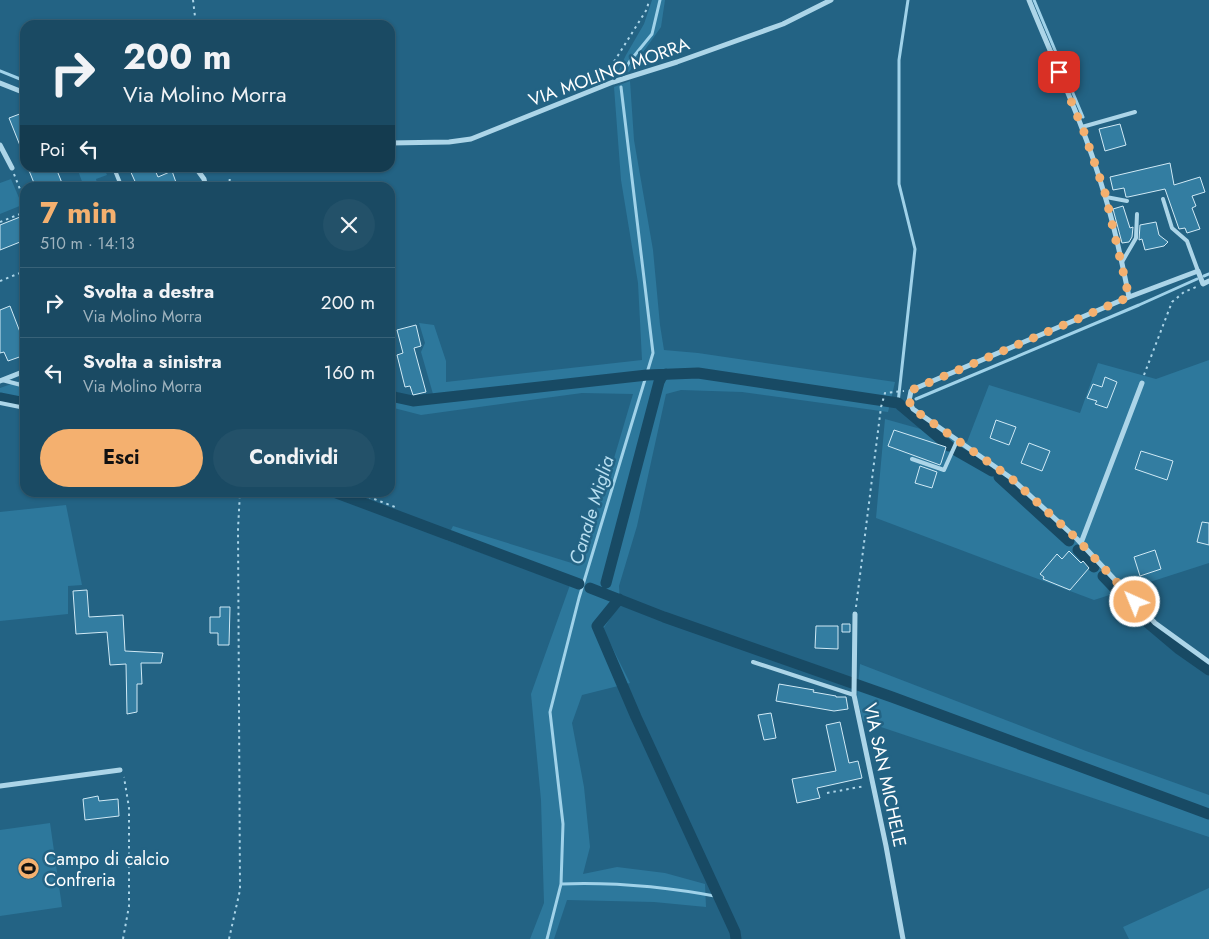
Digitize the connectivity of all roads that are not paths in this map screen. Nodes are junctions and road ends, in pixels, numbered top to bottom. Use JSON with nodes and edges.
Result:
{"nodes":[{"id":1,"x":831,"y":0,"type":"edge"},
{"id":2,"x":1029,"y":0,"type":"edge"},
{"id":3,"x":0,"y":83,"type":"edge"},
{"id":4,"x":20,"y":91,"type":"edge"},
{"id":5,"x":1135,"y":112,"type":"dead end"},
{"id":6,"x":1082,"y":127,"type":"junction"},
{"id":7,"x":395,"y":143,"type":"edge"},
{"id":8,"x":0,"y":145,"type":"edge"},
{"id":9,"x":12,"y":168,"type":"road end"},
{"id":10,"x":1106,"y":197,"type":"junction"},
{"id":11,"x":1163,"y":199,"type":"dead end"},
{"id":12,"x":1127,"y":201,"type":"dead end"},
{"id":13,"x":1137,"y":214,"type":"dead end"},
{"id":14,"x":1122,"y":262,"type":"junction"},
{"id":15,"x":1198,"y":271,"type":"junction"},
{"id":16,"x":1209,"y":281,"type":"edge"},
{"id":17,"x":1129,"y":297,"type":"junction"},
{"id":18,"x":20,"y":373,"type":"edge"},
{"id":19,"x":1,"y":380,"type":"edge"},
{"id":20,"x":1142,"y":383,"type":"road end"},
{"id":21,"x":20,"y":385,"type":"edge"},
{"id":22,"x":0,"y":403,"type":"edge"},
{"id":23,"x":20,"y":407,"type":"edge"},
{"id":24,"x":956,"y":441,"type":"junction"},
{"id":25,"x":912,"y":459,"type":"dead end"},
{"id":26,"x":1081,"y":543,"type":"junction"},
{"id":27,"x":855,"y":614,"type":"road end"},
{"id":28,"x":753,"y":662,"type":"dead end"},
{"id":29,"x":1209,"y":662,"type":"edge"},
{"id":30,"x":854,"y":693,"type":"junction"},
{"id":31,"x":120,"y":770,"type":"road end"},
{"id":32,"x":0,"y":786,"type":"edge"},
{"id":33,"x":903,"y":939,"type":"edge"}],
"edges":[{"from":1,"to":7,"type":"street","name":"VIA MOLINO MORRA"},
{"from":2,"to":6,"type":"street"},
{"from":3,"to":4,"type":"street"},
{"from":5,"to":6,"type":"lane"},
{"from":6,"to":10,"type":"street"},
{"from":8,"to":9,"type":"street"},
{"from":10,"to":12,"type":"lane"},
{"from":10,"to":14,"type":"street"},
{"from":11,"to":15,"type":"lane"},
{"from":13,"to":14,"type":"lane"},
{"from":14,"to":17,"type":"street"},
{"from":15,"to":16,"type":"street"},
{"from":15,"to":17,"type":"street"},
{"from":17,"to":24,"type":"street"},
{"from":18,"to":19,"type":"street"},
{"from":19,"to":21,"type":"lane"},
{"from":20,"to":26,"type":"street"},
{"from":22,"to":23,"type":"lane"},
{"from":24,"to":25,"type":"lane"},
{"from":24,"to":26,"type":"street"},
{"from":26,"to":29,"type":"street"},
{"from":27,"to":30,"type":"street","name":"VIA SAN MICHELE"},
{"from":28,"to":30,"type":"lane"},
{"from":30,"to":33,"type":"street","name":"VIA SAN MICHELE"},
{"from":31,"to":32,"type":"street"}]}
